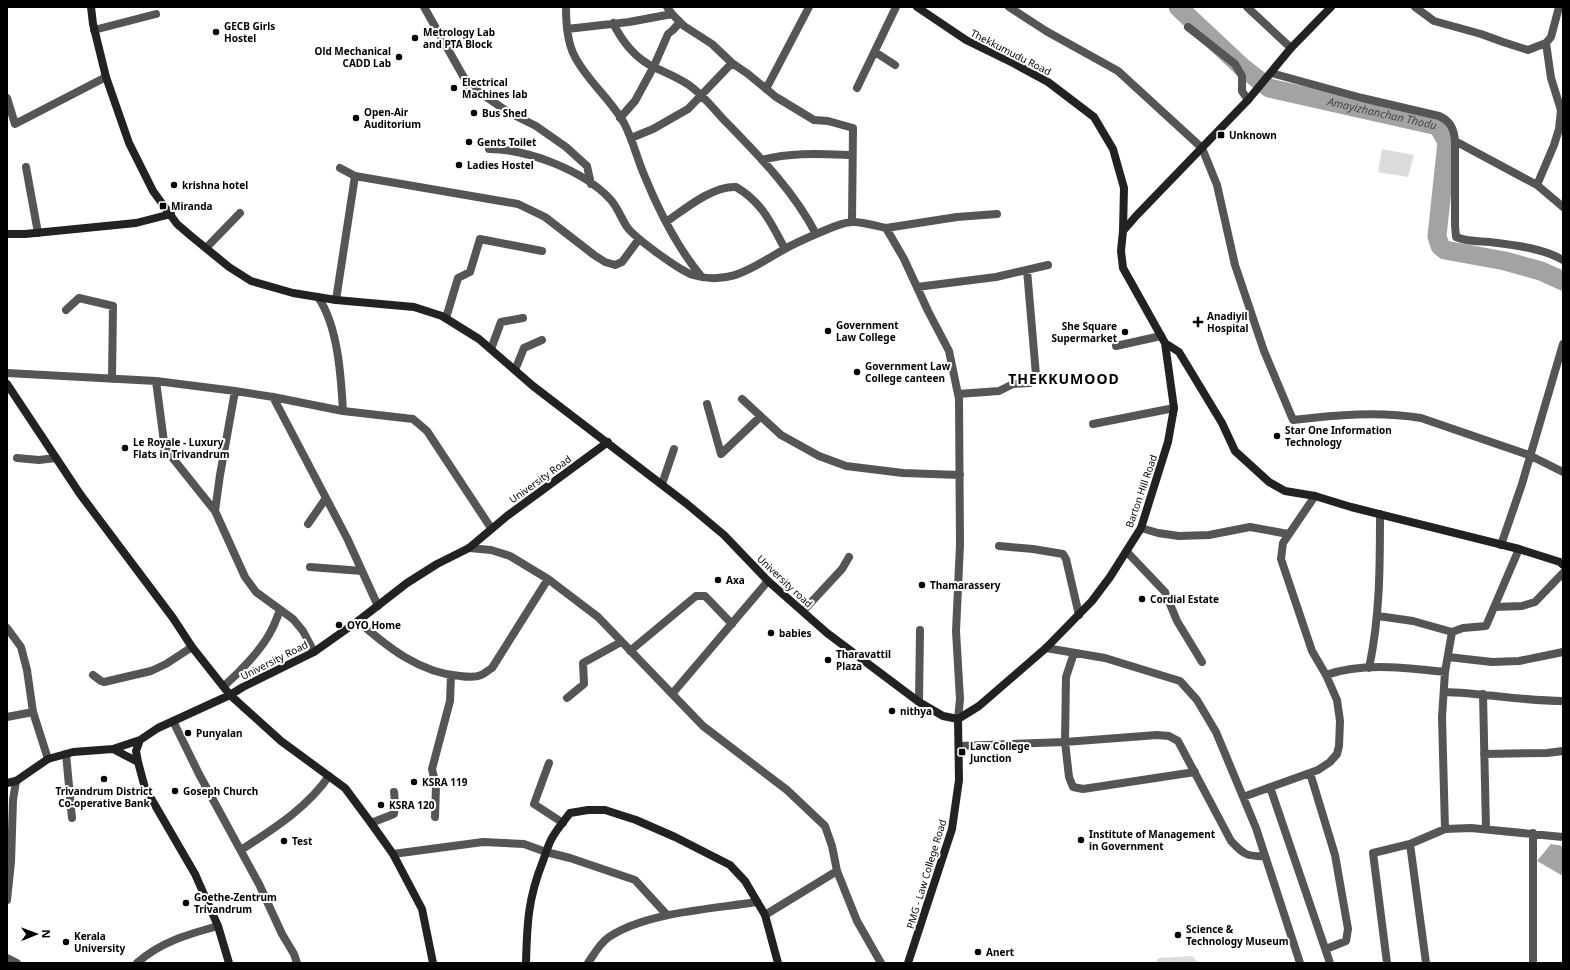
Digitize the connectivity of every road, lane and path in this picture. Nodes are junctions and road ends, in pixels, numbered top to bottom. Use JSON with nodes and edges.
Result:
{"nodes":[{"id":1,"x":91,"y":7,"type":"edge"},
{"id":2,"x":424,"y":7,"type":"edge"},
{"id":3,"x":566,"y":7,"type":"edge"},
{"id":4,"x":809,"y":7,"type":"edge"},
{"id":5,"x":896,"y":7,"type":"edge"},
{"id":6,"x":917,"y":7,"type":"edge"},
{"id":7,"x":1009,"y":7,"type":"edge"},
{"id":8,"x":1247,"y":7,"type":"edge"},
{"id":9,"x":1331,"y":7,"type":"edge"},
{"id":10,"x":1415,"y":7,"type":"edge"},
{"id":11,"x":1559,"y":7,"type":"edge"},
{"id":12,"x":670,"y":11,"type":"edge"},
{"id":13,"x":156,"y":14,"type":"dead end"},
{"id":14,"x":680,"y":22,"type":"junction"},
{"id":15,"x":613,"y":23,"type":"junction"},
{"id":16,"x":1188,"y":27,"type":"dead end"},
{"id":17,"x":567,"y":29,"type":"junction"},
{"id":18,"x":94,"y":30,"type":"junction"},
{"id":19,"x":1546,"y":43,"type":"junction"},
{"id":20,"x":1291,"y":48,"type":"junction"},
{"id":21,"x":876,"y":52,"type":"junction"},
{"id":22,"x":732,"y":63,"type":"junction"},
{"id":23,"x":895,"y":65,"type":"dead end"},
{"id":24,"x":654,"y":66,"type":"junction"},
{"id":25,"x":106,"y":76,"type":"junction"},
{"id":26,"x":1269,"y":76,"type":"junction"},
{"id":27,"x":858,"y":88,"type":"dead end"},
{"id":28,"x":766,"y":89,"type":"junction"},
{"id":29,"x":702,"y":96,"type":"junction"},
{"id":30,"x":7,"y":98,"type":"edge"},
{"id":31,"x":1248,"y":100,"type":"junction"},
{"id":32,"x":1562,"y":110,"type":"edge"},
{"id":33,"x":620,"y":118,"type":"junction"},
{"id":34,"x":631,"y":138,"type":"junction"},
{"id":35,"x":1455,"y":141,"type":"junction"},
{"id":36,"x":1202,"y":148,"type":"junction"},
{"id":37,"x":489,"y":149,"type":"dead end"},
{"id":38,"x":852,"y":155,"type":"junction"},
{"id":39,"x":762,"y":160,"type":"junction"},
{"id":40,"x":26,"y":167,"type":"dead end"},
{"id":41,"x":340,"y":168,"type":"dead end"},
{"id":42,"x":355,"y":176,"type":"junction"},
{"id":43,"x":591,"y":184,"type":"junction"},
{"id":44,"x":1537,"y":185,"type":"junction"},
{"id":45,"x":1563,"y":206,"type":"edge"},
{"id":46,"x":240,"y":213,"type":"dead end"},
{"id":47,"x":170,"y":214,"type":"junction"},
{"id":48,"x":997,"y":214,"type":"dead end"},
{"id":49,"x":666,"y":222,"type":"junction"},
{"id":50,"x":852,"y":222,"type":"junction"},
{"id":51,"x":886,"y":228,"type":"junction"},
{"id":52,"x":1124,"y":231,"type":"junction"},
{"id":53,"x":38,"y":233,"type":"junction"},
{"id":54,"x":7,"y":234,"type":"edge"},
{"id":55,"x":816,"y":234,"type":"junction"},
{"id":56,"x":639,"y":239,"type":"junction"},
{"id":57,"x":206,"y":248,"type":"junction"},
{"id":58,"x":785,"y":249,"type":"junction"},
{"id":59,"x":542,"y":251,"type":"dead end"},
{"id":60,"x":1563,"y":260,"type":"edge"},
{"id":61,"x":1048,"y":265,"type":"dead end"},
{"id":62,"x":1026,"y":270,"type":"junction"},
{"id":63,"x":701,"y":276,"type":"junction"},
{"id":64,"x":917,"y":287,"type":"junction"},
{"id":65,"x":318,"y":297,"type":"junction"},
{"id":66,"x":336,"y":300,"type":"junction"},
{"id":67,"x":66,"y":310,"type":"dead end"},
{"id":68,"x":446,"y":318,"type":"junction"},
{"id":69,"x":523,"y":318,"type":"dead end"},
{"id":70,"x":1163,"y":339,"type":"junction"},
{"id":71,"x":542,"y":340,"type":"dead end"},
{"id":72,"x":1563,"y":344,"type":"edge"},
{"id":73,"x":1116,"y":346,"type":"dead end"},
{"id":74,"x":491,"y":349,"type":"junction"},
{"id":75,"x":515,"y":370,"type":"junction"},
{"id":76,"x":7,"y":373,"type":"edge"},
{"id":77,"x":112,"y":379,"type":"junction"},
{"id":78,"x":156,"y":381,"type":"junction"},
{"id":79,"x":7,"y":384,"type":"edge"},
{"id":80,"x":235,"y":391,"type":"junction"},
{"id":81,"x":958,"y":394,"type":"junction"},
{"id":82,"x":273,"y":397,"type":"junction"},
{"id":83,"x":742,"y":399,"type":"dead end"},
{"id":84,"x":706,"y":404,"type":"dead end"},
{"id":85,"x":1174,"y":408,"type":"junction"},
{"id":86,"x":343,"y":411,"type":"junction"},
{"id":87,"x":760,"y":417,"type":"junction"},
{"id":88,"x":1093,"y":424,"type":"dead end"},
{"id":89,"x":608,"y":442,"type":"junction"},
{"id":90,"x":674,"y":449,"type":"dead end"},
{"id":91,"x":1529,"y":455,"type":"junction"},
{"id":92,"x":17,"y":458,"type":"dead end"},
{"id":93,"x":56,"y":458,"type":"junction"},
{"id":94,"x":1563,"y":472,"type":"edge"},
{"id":95,"x":960,"y":475,"type":"junction"},
{"id":96,"x":662,"y":484,"type":"junction"},
{"id":97,"x":1315,"y":496,"type":"junction"},
{"id":98,"x":326,"y":498,"type":"junction"},
{"id":99,"x":215,"y":511,"type":"junction"},
{"id":100,"x":1380,"y":514,"type":"junction"},
{"id":101,"x":308,"y":524,"type":"dead end"},
{"id":102,"x":491,"y":528,"type":"junction"},
{"id":103,"x":1141,"y":528,"type":"junction"},
{"id":104,"x":1288,"y":534,"type":"junction"},
{"id":105,"x":1501,"y":545,"type":"junction"},
{"id":106,"x":999,"y":546,"type":"dead end"},
{"id":107,"x":469,"y":548,"type":"junction"},
{"id":108,"x":1519,"y":549,"type":"junction"},
{"id":109,"x":1127,"y":552,"type":"junction"},
{"id":110,"x":849,"y":556,"type":"dead end"},
{"id":111,"x":1563,"y":565,"type":"edge"},
{"id":112,"x":310,"y":568,"type":"dead end"},
{"id":113,"x":362,"y":572,"type":"junction"},
{"id":114,"x":1563,"y":573,"type":"edge"},
{"id":115,"x":548,"y":579,"type":"junction"},
{"id":116,"x":768,"y":581,"type":"junction"},
{"id":117,"x":378,"y":606,"type":"junction"},
{"id":118,"x":1495,"y":607,"type":"junction"},
{"id":119,"x":280,"y":610,"type":"junction"},
{"id":120,"x":803,"y":611,"type":"junction"},
{"id":121,"x":1079,"y":616,"type":"junction"},
{"id":122,"x":1378,"y":616,"type":"junction"},
{"id":123,"x":358,"y":621,"type":"junction"},
{"id":124,"x":732,"y":624,"type":"junction"},
{"id":125,"x":7,"y":628,"type":"edge"},
{"id":126,"x":920,"y":630,"type":"dead end"},
{"id":127,"x":1452,"y":632,"type":"junction"},
{"id":128,"x":621,"y":642,"type":"junction"},
{"id":129,"x":192,"y":647,"type":"junction"},
{"id":130,"x":1046,"y":648,"type":"junction"},
{"id":131,"x":630,"y":651,"type":"junction"},
{"id":132,"x":314,"y":652,"type":"junction"},
{"id":133,"x":1563,"y":652,"type":"edge"},
{"id":134,"x":1074,"y":653,"type":"junction"},
{"id":135,"x":1448,"y":657,"type":"junction"},
{"id":136,"x":1202,"y":662,"type":"dead end"},
{"id":137,"x":1369,"y":668,"type":"junction"},
{"id":138,"x":1445,"y":672,"type":"junction"},
{"id":139,"x":93,"y":675,"type":"dead end"},
{"id":140,"x":1326,"y":675,"type":"junction"},
{"id":141,"x":451,"y":676,"type":"junction"},
{"id":142,"x":224,"y":686,"type":"junction"},
{"id":143,"x":1444,"y":692,"type":"junction"},
{"id":144,"x":672,"y":694,"type":"junction"},
{"id":145,"x":1483,"y":694,"type":"junction"},
{"id":146,"x":230,"y":695,"type":"junction"},
{"id":147,"x":567,"y":698,"type":"dead end"},
{"id":148,"x":1563,"y":701,"type":"edge"},
{"id":149,"x":919,"y":702,"type":"junction"},
{"id":150,"x":33,"y":712,"type":"junction"},
{"id":151,"x":7,"y":717,"type":"edge"},
{"id":152,"x":958,"y":719,"type":"junction"},
{"id":153,"x":173,"y":721,"type":"junction"},
{"id":154,"x":140,"y":740,"type":"junction"},
{"id":155,"x":1064,"y":742,"type":"junction"},
{"id":156,"x":958,"y":746,"type":"junction"},
{"id":157,"x":113,"y":749,"type":"junction"},
{"id":158,"x":1563,"y":751,"type":"edge"},
{"id":159,"x":66,"y":754,"type":"junction"},
{"id":160,"x":1484,"y":754,"type":"junction"},
{"id":161,"x":48,"y":759,"type":"junction"},
{"id":162,"x":138,"y":762,"type":"junction"},
{"id":163,"x":549,"y":763,"type":"dead end"},
{"id":164,"x":1195,"y":772,"type":"junction"},
{"id":165,"x":1310,"y":773,"type":"junction"},
{"id":166,"x":330,"y":776,"type":"junction"},
{"id":167,"x":16,"y":781,"type":"junction"},
{"id":168,"x":7,"y":783,"type":"edge"},
{"id":169,"x":1270,"y":787,"type":"junction"},
{"id":170,"x":394,"y":792,"type":"dead end"},
{"id":171,"x":1244,"y":797,"type":"junction"},
{"id":172,"x":435,"y":817,"type":"dead end"},
{"id":173,"x":72,"y":818,"type":"dead end"},
{"id":174,"x":371,"y":823,"type":"junction"},
{"id":175,"x":563,"y":823,"type":"junction"},
{"id":176,"x":1445,"y":829,"type":"junction"},
{"id":177,"x":1486,"y":829,"type":"junction"},
{"id":178,"x":1533,"y":834,"type":"junction"},
{"id":179,"x":1563,"y":837,"type":"edge"},
{"id":180,"x":1410,"y":844,"type":"junction"},
{"id":181,"x":241,"y":850,"type":"junction"},
{"id":182,"x":546,"y":852,"type":"junction"},
{"id":183,"x":393,"y":854,"type":"junction"},
{"id":184,"x":1265,"y":856,"type":"junction"},
{"id":185,"x":837,"y":871,"type":"junction"},
{"id":186,"x":7,"y":900,"type":"edge"},
{"id":187,"x":757,"y":902,"type":"junction"},
{"id":188,"x":666,"y":915,"type":"junction"},
{"id":189,"x":765,"y":915,"type":"junction"},
{"id":190,"x":218,"y":926,"type":"junction"},
{"id":191,"x":1326,"y":949,"type":"junction"},
{"id":192,"x":7,"y":958,"type":"edge"},
{"id":193,"x":17,"y":963,"type":"edge"},
{"id":194,"x":137,"y":963,"type":"edge"},
{"id":195,"x":229,"y":963,"type":"edge"},
{"id":196,"x":297,"y":963,"type":"edge"},
{"id":197,"x":433,"y":963,"type":"edge"},
{"id":198,"x":526,"y":963,"type":"edge"},
{"id":199,"x":588,"y":963,"type":"edge"},
{"id":200,"x":778,"y":963,"type":"edge"},
{"id":201,"x":881,"y":963,"type":"edge"},
{"id":202,"x":908,"y":963,"type":"edge"},
{"id":203,"x":1300,"y":963,"type":"edge"},
{"id":204,"x":1330,"y":963,"type":"edge"},
{"id":205,"x":1387,"y":963,"type":"edge"},
{"id":206,"x":1426,"y":963,"type":"edge"},
{"id":207,"x":1533,"y":963,"type":"edge"}],
"edges":[{"from":1,"to":18,"type":"street","name":"University road"},
{"from":2,"to":43,"type":"street"},
{"from":3,"to":17,"type":"street"},
{"from":4,"to":28,"type":"street"},
{"from":5,"to":21,"type":"street"},
{"from":6,"to":52,"type":"street","name":"Thekkumudu Road"},
{"from":7,"to":36,"type":"street"},
{"from":8,"to":20,"type":"street"},
{"from":9,"to":20,"type":"street"},
{"from":10,"to":19,"type":"street"},
{"from":11,"to":19,"type":"street"},
{"from":12,"to":14,"type":"street"},
{"from":12,"to":15,"type":"street"},
{"from":13,"to":18,"type":"street"},
{"from":14,"to":22,"type":"street"},
{"from":14,"to":24,"type":"street"},
{"from":15,"to":17,"type":"street"},
{"from":15,"to":24,"type":"street"},
{"from":16,"to":31,"type":"street"},
{"from":17,"to":33,"type":"street"},
{"from":18,"to":25,"type":"street","name":"University road"},
{"from":19,"to":32,"type":"street"},
{"from":20,"to":26,"type":"street"},
{"from":21,"to":23,"type":"street"},
{"from":21,"to":27,"type":"street"},
{"from":22,"to":28,"type":"street"},
{"from":22,"to":29,"type":"street"},
{"from":24,"to":29,"type":"street"},
{"from":24,"to":33,"type":"street"},
{"from":25,"to":30,"type":"street"},
{"from":25,"to":47,"type":"street","name":"University road"},
{"from":26,"to":31,"type":"street"},
{"from":26,"to":35,"type":"street"},
{"from":28,"to":38,"type":"street"},
{"from":29,"to":34,"type":"street"},
{"from":29,"to":39,"type":"street"},
{"from":31,"to":36,"type":"street"},
{"from":32,"to":44,"type":"street"},
{"from":33,"to":34,"type":"street"},
{"from":34,"to":49,"type":"street"},
{"from":35,"to":44,"type":"street"},
{"from":35,"to":60,"type":"street"},
{"from":36,"to":52,"type":"street"},
{"from":36,"to":91,"type":"street"},
{"from":37,"to":43,"type":"street"},
{"from":38,"to":39,"type":"street"},
{"from":38,"to":50,"type":"street"},
{"from":39,"to":55,"type":"street"},
{"from":40,"to":53,"type":"street"},
{"from":41,"to":42,"type":"street"},
{"from":42,"to":56,"type":"street"},
{"from":42,"to":66,"type":"street"},
{"from":43,"to":56,"type":"street"},
{"from":44,"to":45,"type":"street"},
{"from":46,"to":57,"type":"street"},
{"from":47,"to":53,"type":"street"},
{"from":47,"to":57,"type":"street","name":"University road"},
{"from":48,"to":51,"type":"street"},
{"from":49,"to":58,"type":"street"},
{"from":49,"to":63,"type":"street"},
{"from":50,"to":51,"type":"street"},
{"from":50,"to":55,"type":"street"},
{"from":51,"to":64,"type":"street"},
{"from":52,"to":70,"type":"street","name":"Barton Hill Road"},
{"from":53,"to":54,"type":"street"},
{"from":55,"to":58,"type":"street"},
{"from":56,"to":63,"type":"street"},
{"from":57,"to":65,"type":"street","name":"University road"},
{"from":58,"to":63,"type":"street"},
{"from":59,"to":68,"type":"street"},
{"from":61,"to":62,"type":"street"},
{"from":62,"to":64,"type":"street"},
{"from":62,"to":81,"type":"street"},
{"from":64,"to":81,"type":"street"},
{"from":65,"to":66,"type":"street","name":"University road"},
{"from":65,"to":86,"type":"street"},
{"from":66,"to":68,"type":"street","name":"University road"},
{"from":67,"to":77,"type":"street"},
{"from":68,"to":74,"type":"street","name":"University road"},
{"from":69,"to":74,"type":"street"},
{"from":70,"to":73,"type":"street"},
{"from":70,"to":85,"type":"street","name":"Barton Hill Road"},
{"from":70,"to":97,"type":"street"},
{"from":71,"to":75,"type":"street"},
{"from":72,"to":91,"type":"street"},
{"from":74,"to":75,"type":"street","name":"University road"},
{"from":75,"to":89,"type":"street","name":"University road"},
{"from":76,"to":77,"type":"street"},
{"from":77,"to":78,"type":"street"},
{"from":78,"to":80,"type":"street"},
{"from":78,"to":99,"type":"street"},
{"from":79,"to":93,"type":"street"},
{"from":80,"to":82,"type":"street"},
{"from":80,"to":99,"type":"street"},
{"from":81,"to":95,"type":"street"},
{"from":82,"to":86,"type":"street"},
{"from":82,"to":98,"type":"street"},
{"from":83,"to":87,"type":"street"},
{"from":84,"to":87,"type":"street"},
{"from":85,"to":88,"type":"street"},
{"from":85,"to":103,"type":"street","name":"Barton Hill Road"},
{"from":86,"to":102,"type":"street"},
{"from":87,"to":95,"type":"street"},
{"from":89,"to":96,"type":"street","name":"University road"},
{"from":89,"to":102,"type":"street","name":"University Road"},
{"from":90,"to":96,"type":"street"},
{"from":91,"to":94,"type":"street"},
{"from":91,"to":105,"type":"street"},
{"from":92,"to":93,"type":"street"},
{"from":93,"to":129,"type":"street"},
{"from":95,"to":152,"type":"street"},
{"from":96,"to":116,"type":"street","name":"University road"},
{"from":97,"to":100,"type":"street"},
{"from":97,"to":104,"type":"street"},
{"from":98,"to":101,"type":"street"},
{"from":98,"to":113,"type":"street"},
{"from":99,"to":119,"type":"street"},
{"from":100,"to":105,"type":"street"},
{"from":100,"to":122,"type":"street"},
{"from":102,"to":107,"type":"street","name":"University Road"},
{"from":103,"to":104,"type":"street"},
{"from":103,"to":109,"type":"street","name":"Barton Hill Road"},
{"from":104,"to":140,"type":"street"},
{"from":105,"to":108,"type":"street"},
{"from":106,"to":121,"type":"street"},
{"from":107,"to":115,"type":"street"},
{"from":107,"to":117,"type":"street","name":"University Road"},
{"from":108,"to":111,"type":"street"},
{"from":108,"to":118,"type":"street"},
{"from":109,"to":121,"type":"street","name":"Barton Hill Road"},
{"from":109,"to":136,"type":"street"},
{"from":110,"to":120,"type":"street"},
{"from":112,"to":113,"type":"street"},
{"from":113,"to":117,"type":"street"},
{"from":114,"to":118,"type":"street"},
{"from":115,"to":128,"type":"street"},
{"from":115,"to":141,"type":"street"},
{"from":116,"to":120,"type":"street","name":"University road"},
{"from":116,"to":124,"type":"street"},
{"from":117,"to":123,"type":"street","name":"University Road"},
{"from":118,"to":127,"type":"street"},
{"from":119,"to":132,"type":"street"},
{"from":119,"to":142,"type":"street"},
{"from":120,"to":149,"type":"street","name":"University road"},
{"from":121,"to":130,"type":"street","name":"Barton Hill Road"},
{"from":122,"to":127,"type":"street"},
{"from":122,"to":137,"type":"street"},
{"from":123,"to":132,"type":"street","name":"University Road"},
{"from":123,"to":141,"type":"street"},
{"from":124,"to":131,"type":"street"},
{"from":124,"to":144,"type":"street"},
{"from":125,"to":150,"type":"street"},
{"from":126,"to":149,"type":"street"},
{"from":127,"to":135,"type":"street"},
{"from":128,"to":131,"type":"street"},
{"from":128,"to":147,"type":"street"},
{"from":129,"to":139,"type":"street"},
{"from":129,"to":142,"type":"street"},
{"from":130,"to":134,"type":"street"},
{"from":130,"to":152,"type":"street","name":"Barton Hill Road"},
{"from":131,"to":144,"type":"street"},
{"from":132,"to":146,"type":"street","name":"University Road"},
{"from":133,"to":135,"type":"street"},
{"from":134,"to":155,"type":"street"},
{"from":134,"to":171,"type":"street"},
{"from":135,"to":138,"type":"street"},
{"from":137,"to":138,"type":"street"},
{"from":137,"to":140,"type":"street"},
{"from":138,"to":143,"type":"street"},
{"from":140,"to":165,"type":"street"},
{"from":141,"to":172,"type":"street"},
{"from":142,"to":146,"type":"street"},
{"from":143,"to":145,"type":"street"},
{"from":143,"to":176,"type":"street"},
{"from":144,"to":185,"type":"street"},
{"from":145,"to":148,"type":"street"},
{"from":145,"to":160,"type":"street"},
{"from":146,"to":153,"type":"street","name":"University Road"},
{"from":146,"to":166,"type":"street"},
{"from":149,"to":152,"type":"street","name":"University road"},
{"from":150,"to":151,"type":"street"},
{"from":150,"to":161,"type":"street"},
{"from":152,"to":156,"type":"street","name":"PMG - Law College Road"},
{"from":153,"to":154,"type":"street","name":"University Road"},
{"from":153,"to":181,"type":"street"},
{"from":154,"to":157,"type":"street","name":"University Road"},
{"from":154,"to":162,"type":"street"},
{"from":155,"to":156,"type":"street"},
{"from":155,"to":164,"type":"street"},
{"from":155,"to":164,"type":"street"},
{"from":156,"to":202,"type":"street","name":"PMG - Law College Road"},
{"from":157,"to":159,"type":"street","name":"University Road"},
{"from":157,"to":162,"type":"street"},
{"from":158,"to":160,"type":"street"},
{"from":159,"to":161,"type":"street","name":"University Road"},
{"from":159,"to":173,"type":"street"},
{"from":160,"to":177,"type":"street"},
{"from":161,"to":167,"type":"street","name":"University Road"},
{"from":162,"to":190,"type":"street"},
{"from":163,"to":175,"type":"street"},
{"from":164,"to":184,"type":"street"},
{"from":165,"to":169,"type":"street"},
{"from":165,"to":191,"type":"street"},
{"from":166,"to":174,"type":"street"},
{"from":166,"to":181,"type":"street"},
{"from":167,"to":168,"type":"street"},
{"from":167,"to":186,"type":"street"},
{"from":169,"to":171,"type":"street"},
{"from":169,"to":191,"type":"street"},
{"from":170,"to":174,"type":"street"},
{"from":171,"to":184,"type":"street"},
{"from":174,"to":183,"type":"street"},
{"from":175,"to":182,"type":"street"},
{"from":175,"to":187,"type":"street"},
{"from":176,"to":177,"type":"street"},
{"from":176,"to":180,"type":"street"},
{"from":177,"to":178,"type":"street"},
{"from":178,"to":179,"type":"street"},
{"from":178,"to":207,"type":"street"},
{"from":180,"to":205,"type":"street"},
{"from":180,"to":206,"type":"street"},
{"from":181,"to":196,"type":"street"},
{"from":182,"to":183,"type":"street"},
{"from":182,"to":188,"type":"street"},
{"from":182,"to":198,"type":"street"},
{"from":183,"to":197,"type":"street"},
{"from":184,"to":203,"type":"street"},
{"from":185,"to":189,"type":"street"},
{"from":185,"to":201,"type":"street"},
{"from":187,"to":188,"type":"street"},
{"from":187,"to":189,"type":"street"},
{"from":188,"to":199,"type":"street"},
{"from":189,"to":200,"type":"street"},
{"from":190,"to":194,"type":"street"},
{"from":190,"to":195,"type":"street"},
{"from":191,"to":204,"type":"street"},
{"from":192,"to":193,"type":"street"}]}
